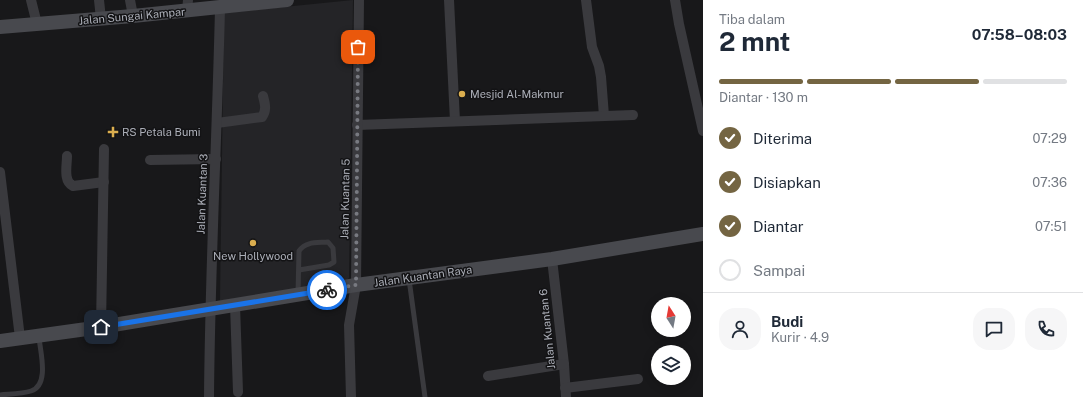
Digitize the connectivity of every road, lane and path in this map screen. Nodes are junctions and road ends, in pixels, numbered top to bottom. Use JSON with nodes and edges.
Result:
{"nodes":[{"id":1,"x":31,"y":0,"type":"edge"},
{"id":2,"x":99,"y":0,"type":"edge"},
{"id":3,"x":130,"y":0,"type":"edge"},
{"id":4,"x":287,"y":0,"type":"edge"},
{"id":5,"x":359,"y":0,"type":"edge"},
{"id":6,"x":448,"y":0,"type":"edge"},
{"id":7,"x":586,"y":0,"type":"edge"},
{"id":8,"x":675,"y":0,"type":"edge"},
{"id":9,"x":187,"y":5,"type":"edge"},
{"id":10,"x":220,"y":8,"type":"junction"},
{"id":11,"x":133,"y":16,"type":"junction"},
{"id":12,"x":101,"y":19,"type":"junction"},
{"id":13,"x":37,"y":24,"type":"junction"},
{"id":14,"x":0,"y":26,"type":"edge"},
{"id":15,"x":263,"y":96,"type":"dead end"},
{"id":16,"x":633,"y":115,"type":"dead end"},
{"id":17,"x":604,"y":116,"type":"junction"},
{"id":18,"x":456,"y":121,"type":"junction"},
{"id":19,"x":217,"y":123,"type":"junction"},
{"id":20,"x":357,"y":125,"type":"junction"},
{"id":21,"x":703,"y":131,"type":"edge"},
{"id":22,"x":104,"y":149,"type":"dead end"},
{"id":23,"x":67,"y":156,"type":"dead end"},
{"id":24,"x":216,"y":159,"type":"junction"},
{"id":25,"x":150,"y":160,"type":"dead end"},
{"id":26,"x":0,"y":172,"type":"edge"},
{"id":27,"x":104,"y":182,"type":"junction"},
{"id":28,"x":703,"y":234,"type":"edge"},
{"id":29,"x":552,"y":259,"type":"junction"},
{"id":30,"x":299,"y":270,"type":"junction"},
{"id":31,"x":409,"y":278,"type":"junction"},
{"id":32,"x":356,"y":285,"type":"junction"},
{"id":33,"x":298,"y":295,"type":"junction"},
{"id":34,"x":235,"y":304,"type":"junction"},
{"id":35,"x":210,"y":309,"type":"junction"},
{"id":36,"x":101,"y":327,"type":"junction"},
{"id":37,"x":39,"y":336,"type":"junction"},
{"id":38,"x":20,"y":338,"type":"junction"},
{"id":39,"x":0,"y":341,"type":"edge"},
{"id":40,"x":564,"y":364,"type":"junction"},
{"id":41,"x":488,"y":376,"type":"dead end"},
{"id":42,"x":638,"y":379,"type":"dead end"},
{"id":43,"x":238,"y":392,"type":"dead end"},
{"id":44,"x":565,"y":393,"type":"edge"},
{"id":45,"x":0,"y":395,"type":"edge"},
{"id":46,"x":209,"y":397,"type":"edge"},
{"id":47,"x":351,"y":397,"type":"edge"},
{"id":48,"x":425,"y":397,"type":"edge"}],
"edges":[{"from":1,"to":13,"type":"street"},
{"from":2,"to":12,"type":"street"},
{"from":3,"to":11,"type":"street"},
{"from":4,"to":10,"type":"street","name":"Jalan Sungai Kampar"},
{"from":5,"to":20,"type":"street","name":"Jalan Kuantan 5"},
{"from":6,"to":18,"type":"street"},
{"from":7,"to":17,"type":"street"},
{"from":8,"to":21,"type":"street"},
{"from":9,"to":10,"type":"street","name":"Jalan Sungai Kampar"},
{"from":9,"to":11,"type":"street","name":"Jalan Sungai Kampar"},
{"from":10,"to":19,"type":"street","name":"Jalan Kuantan 3"},
{"from":11,"to":12,"type":"street","name":"Jalan Sungai Kampar"},
{"from":12,"to":13,"type":"street","name":"Jalan Sungai Kampar"},
{"from":13,"to":14,"type":"street","name":"Jalan Sungai Kampar"},
{"from":15,"to":19,"type":"street"},
{"from":16,"to":17,"type":"street"},
{"from":17,"to":18,"type":"street"},
{"from":18,"to":20,"type":"street"},
{"from":19,"to":24,"type":"street","name":"Jalan Kuantan 3"},
{"from":20,"to":32,"type":"street","name":"Jalan Kuantan 5"},
{"from":22,"to":27,"type":"street"},
{"from":23,"to":27,"type":"street"},
{"from":24,"to":25,"type":"street"},
{"from":24,"to":35,"type":"street","name":"Jalan Kuantan 3"},
{"from":26,"to":38,"type":"street"},
{"from":27,"to":36,"type":"street"},
{"from":28,"to":29,"type":"street","name":"Jalan Kuantan Raya"},
{"from":29,"to":31,"type":"street","name":"Jalan Kuantan Raya"},
{"from":29,"to":40,"type":"street","name":"Jalan Kuantan 6"},
{"from":30,"to":30,"type":"lane"},
{"from":30,"to":33,"type":"lane"},
{"from":31,"to":32,"type":"street","name":"Jalan Kuantan Raya"},
{"from":31,"to":48,"type":"lane"},
{"from":32,"to":33,"type":"street","name":"Jalan Kuantan Raya"},
{"from":32,"to":47,"type":"street","name":"Jalan Kuantan 5"},
{"from":33,"to":34,"type":"street","name":"Jalan Kuantan Raya"},
{"from":34,"to":35,"type":"street","name":"Jalan Kuantan Raya"},
{"from":34,"to":43,"type":"street"},
{"from":35,"to":36,"type":"street","name":"Jalan Kuantan Raya"},
{"from":35,"to":46,"type":"street","name":"Jalan Kuantan 3"},
{"from":36,"to":37,"type":"street","name":"Jalan Kuantan Raya"},
{"from":37,"to":38,"type":"street","name":"Jalan Kuantan Raya"},
{"from":37,"to":45,"type":"lane"},
{"from":38,"to":39,"type":"street","name":"Jalan Kuantan Raya"},
{"from":40,"to":41,"type":"street"},
{"from":40,"to":44,"type":"street","name":"Jalan Kuantan 6"},
{"from":42,"to":44,"type":"street"}]}
